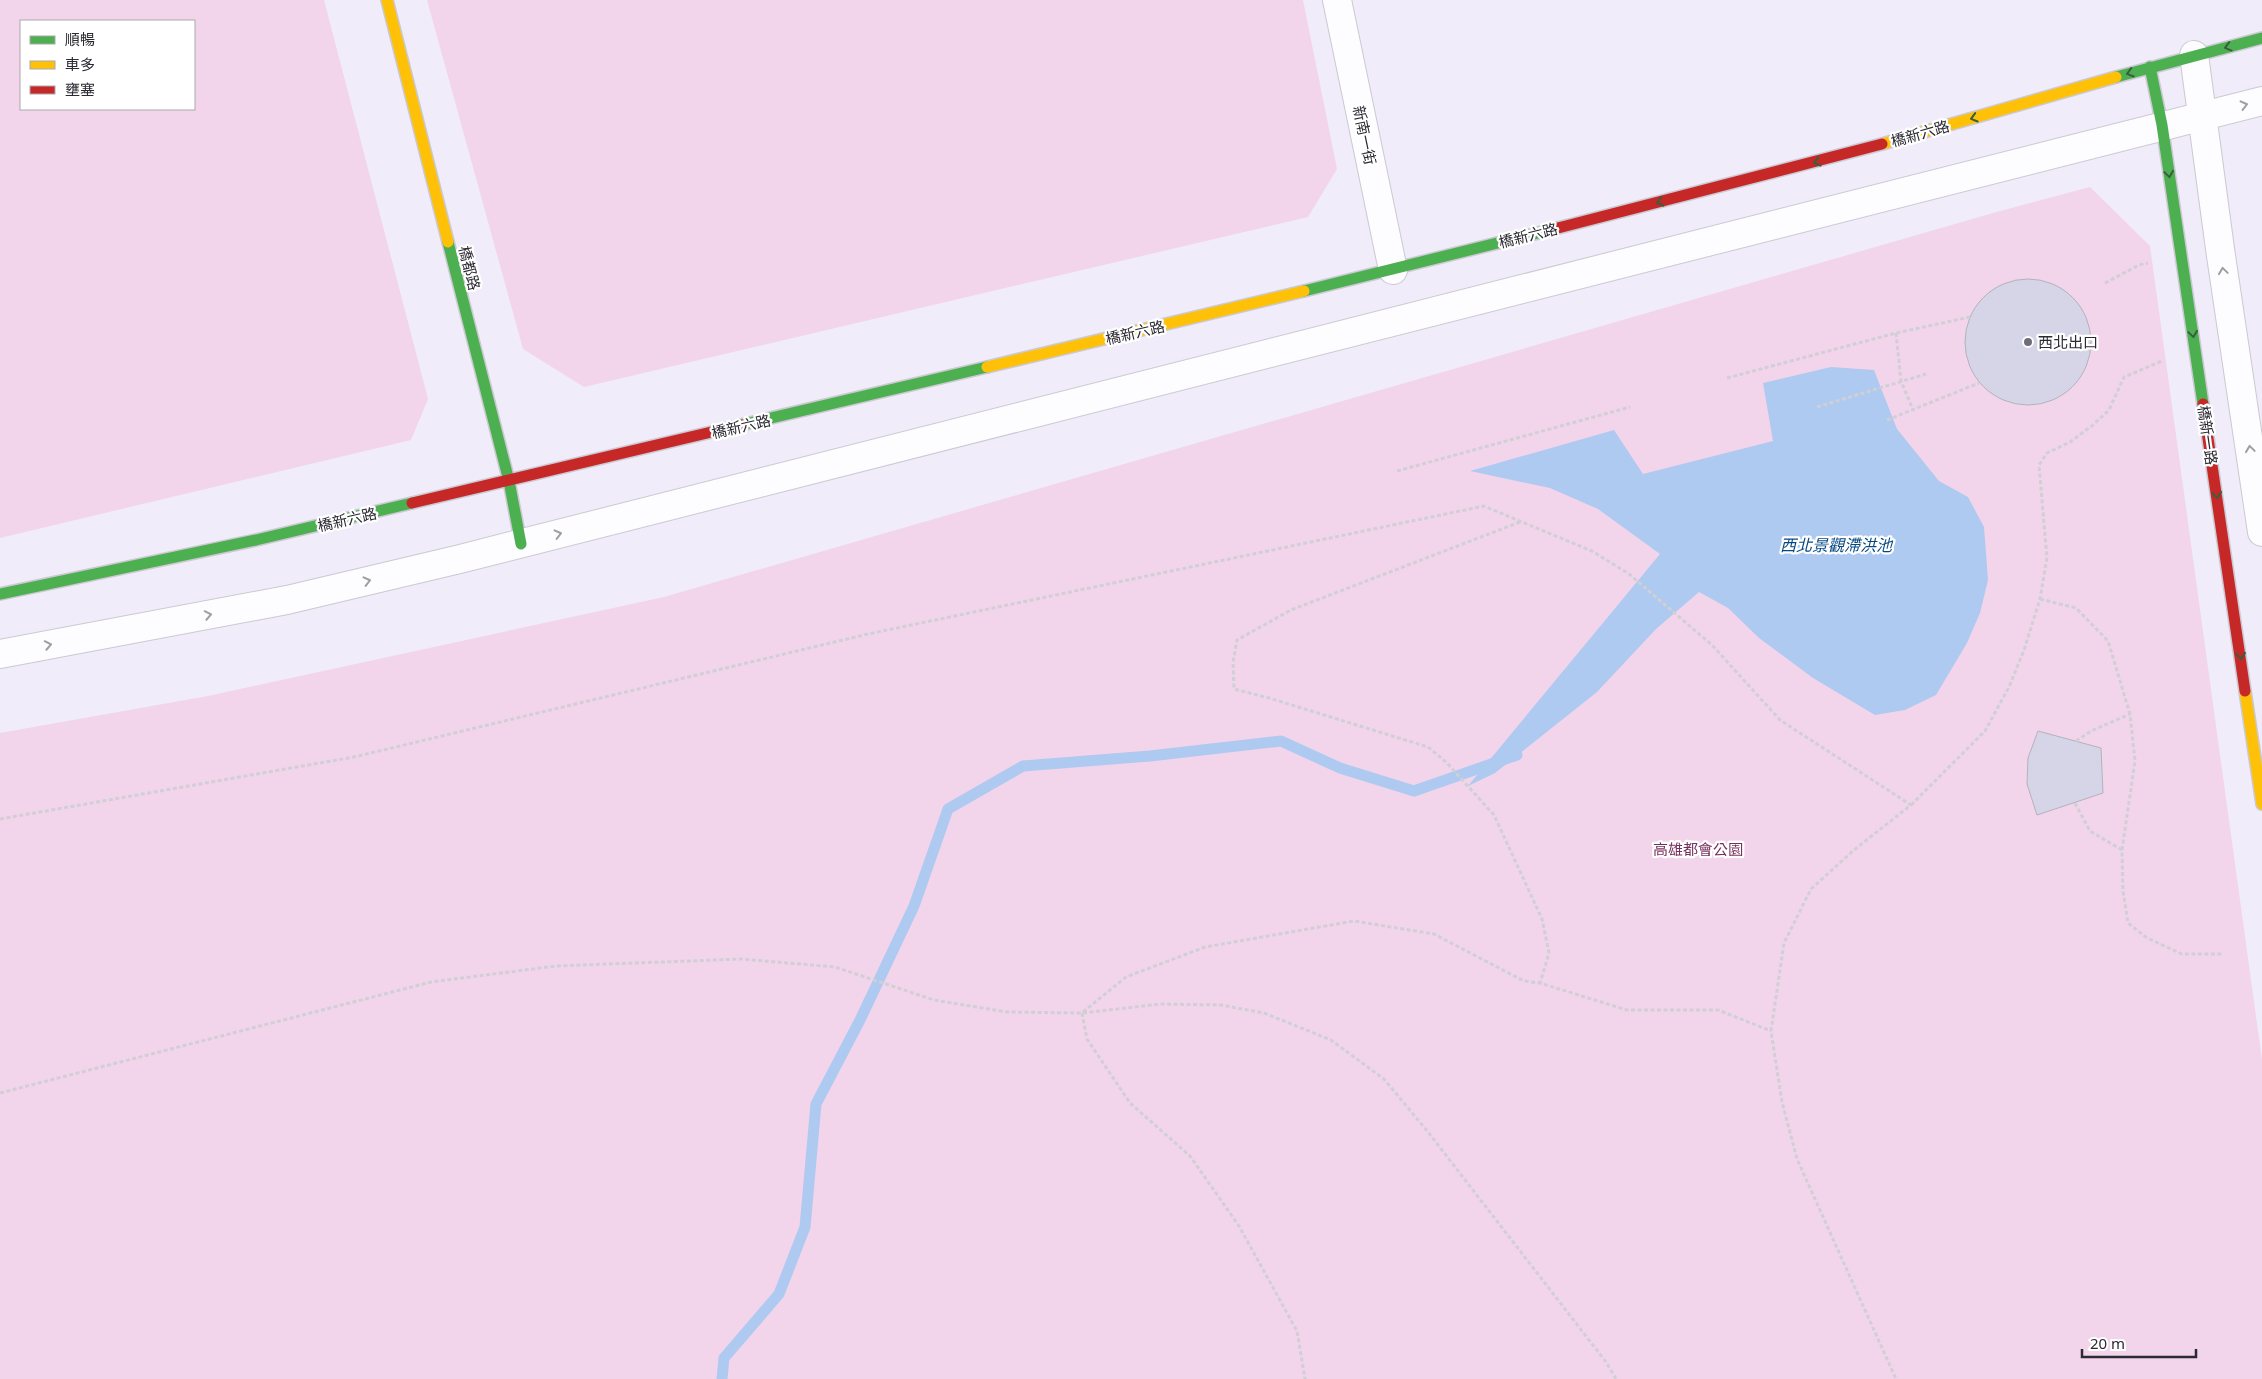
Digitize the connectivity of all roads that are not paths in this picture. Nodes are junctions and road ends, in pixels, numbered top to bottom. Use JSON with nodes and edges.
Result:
{"nodes":[{"id":1,"x":387,"y":0,"type":"edge"},
{"id":2,"x":1337,"y":0,"type":"edge"},
{"id":3,"x":2262,"y":38,"type":"edge"},
{"id":4,"x":2194,"y":55,"type":"junction"},
{"id":5,"x":2150,"y":67,"type":"junction"},
{"id":6,"x":2262,"y":101,"type":"edge"},
{"id":7,"x":2201,"y":116,"type":"junction"},
{"id":8,"x":2162,"y":125,"type":"junction"},
{"id":9,"x":1393,"y":270,"type":"junction"},
{"id":10,"x":509,"y":481,"type":"junction"},
{"id":11,"x":2262,"y":532,"type":"edge"},
{"id":12,"x":521,"y":544,"type":"junction"},
{"id":13,"x":0,"y":594,"type":"edge"},
{"id":14,"x":0,"y":654,"type":"edge"},
{"id":15,"x":2261,"y":791,"type":"edge"},
{"id":16,"x":2262,"y":804,"type":"edge"}],
"edges":[{"from":1,"to":10,"type":"street","name":"橋都路"},
{"from":2,"to":9,"type":"street","name":"新南一街"},
{"from":3,"to":4,"type":"street","name":"橋新六路","one_way":true},
{"from":4,"to":5,"type":"street","name":"橋新六路"},
{"from":4,"to":7,"type":"street"},
{"from":5,"to":8,"type":"street","name":"橋新一路"},
{"from":5,"to":9,"type":"street","name":"橋新六路","one_way":true},
{"from":7,"to":6,"type":"street","one_way":true},
{"from":7,"to":8,"type":"street"},
{"from":11,"to":7,"type":"street","one_way":true},
{"from":12,"to":8,"type":"street","one_way":true},
{"from":8,"to":15,"type":"street","name":"橋新一路","one_way":true},
{"from":9,"to":10,"type":"street","name":"橋新六路"},
{"from":10,"to":12,"type":"street","name":"橋都路"},
{"from":10,"to":13,"type":"street","name":"橋新六路"},
{"from":14,"to":12,"type":"street","one_way":true},
{"from":15,"to":16,"type":"street","name":"橋新一路"}]}
